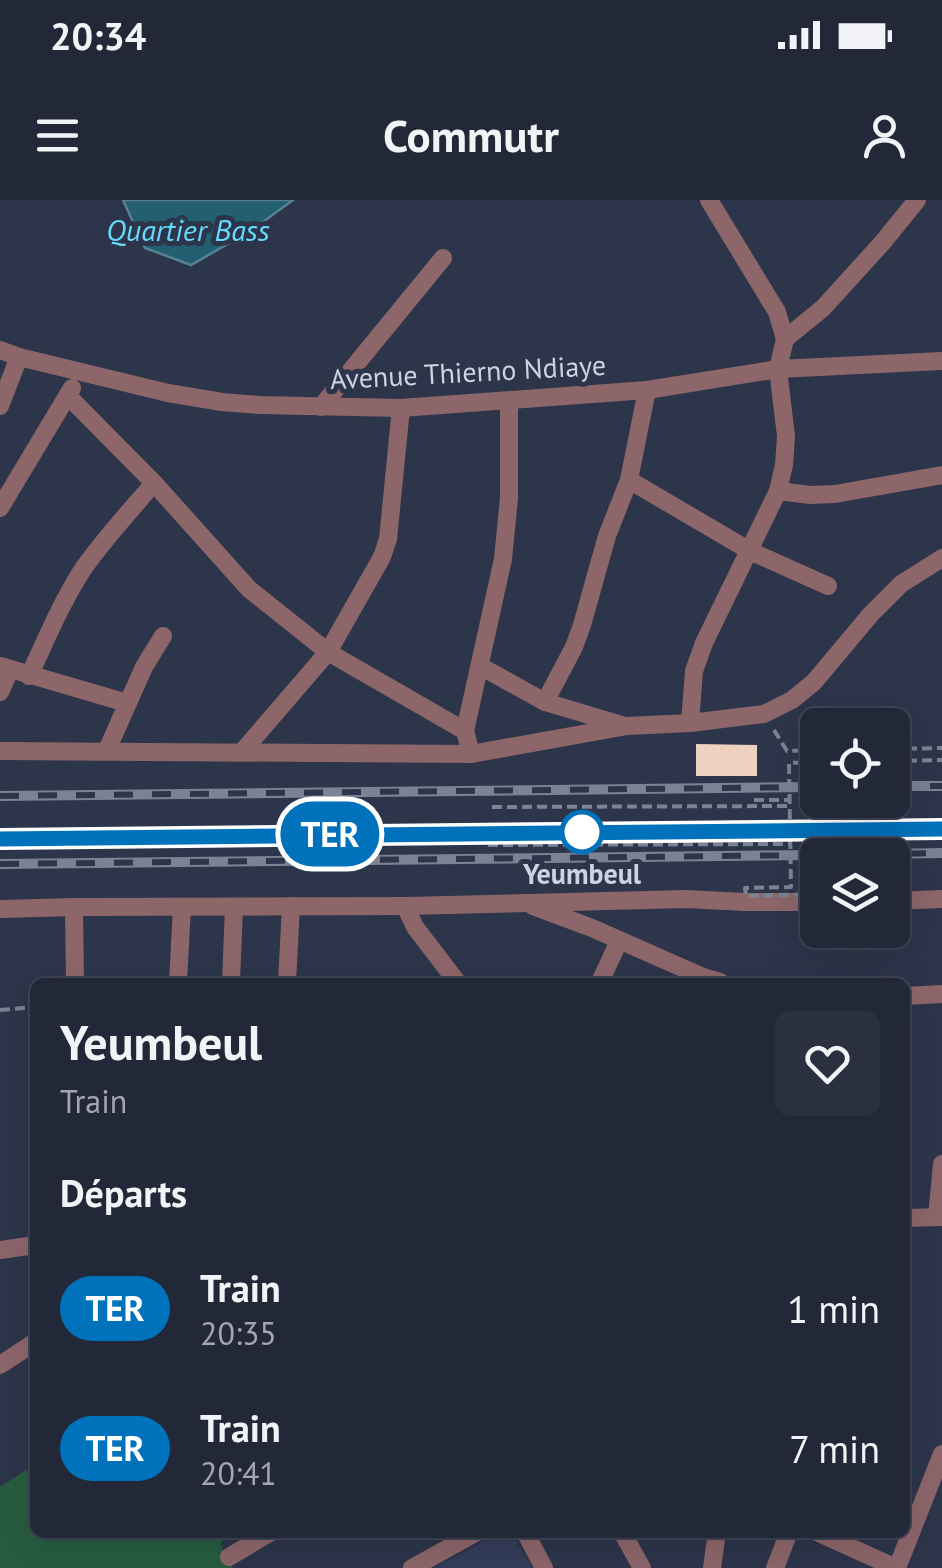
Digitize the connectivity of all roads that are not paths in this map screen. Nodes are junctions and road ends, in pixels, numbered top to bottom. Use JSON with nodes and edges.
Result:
{"nodes":[{"id":1,"x":709,"y":200,"type":"edge"},
{"id":2,"x":916,"y":200,"type":"edge"},
{"id":3,"x":443,"y":258,"type":"dead end"},
{"id":4,"x":785,"y":339,"type":"junction"},
{"id":5,"x":0,"y":350,"type":"edge"},
{"id":6,"x":19,"y":357,"type":"junction"},
{"id":7,"x":942,"y":361,"type":"edge"},
{"id":8,"x":778,"y":369,"type":"junction"},
{"id":9,"x":80,"y":372,"type":"junction"},
{"id":10,"x":647,"y":390,"type":"junction"},
{"id":11,"x":68,"y":396,"type":"junction"},
{"id":12,"x":509,"y":402,"type":"junction"},
{"id":13,"x":0,"y":406,"type":"edge"},
{"id":14,"x":321,"y":407,"type":"junction"},
{"id":15,"x":401,"y":408,"type":"junction"},
{"id":16,"x":942,"y":475,"type":"edge"},
{"id":17,"x":629,"y":480,"type":"junction"},
{"id":18,"x":154,"y":484,"type":"junction"},
{"id":19,"x":778,"y":491,"type":"junction"},
{"id":20,"x":2,"y":499,"type":"edge"},
{"id":21,"x":750,"y":550,"type":"junction"},
{"id":22,"x":942,"y":558,"type":"edge"},
{"id":23,"x":828,"y":586,"type":"dead end"},
{"id":24,"x":163,"y":636,"type":"dead end"},
{"id":25,"x":328,"y":652,"type":"junction"},
{"id":26,"x":480,"y":666,"type":"junction"},
{"id":27,"x":13,"y":670,"type":"edge"},
{"id":28,"x":0,"y":692,"type":"edge"},
{"id":29,"x":545,"y":702,"type":"junction"},
{"id":30,"x":127,"y":704,"type":"junction"},
{"id":31,"x":690,"y":723,"type":"junction"},
{"id":32,"x":627,"y":726,"type":"junction"},
{"id":33,"x":465,"y":730,"type":"junction"},
{"id":34,"x":107,"y":750,"type":"junction"},
{"id":35,"x":0,"y":751,"type":"edge"},
{"id":36,"x":242,"y":752,"type":"junction"},
{"id":37,"x":471,"y":754,"type":"junction"},
{"id":38,"x":942,"y":899,"type":"edge"},
{"id":39,"x":910,"y":900,"type":"edge"},
{"id":40,"x":523,"y":902,"type":"junction"},
{"id":41,"x":800,"y":902,"type":"edge"},
{"id":42,"x":74,"y":906,"type":"junction"},
{"id":43,"x":291,"y":906,"type":"junction"},
{"id":44,"x":405,"y":906,"type":"junction"},
{"id":45,"x":182,"y":907,"type":"junction"},
{"id":46,"x":234,"y":908,"type":"junction"},
{"id":47,"x":0,"y":909,"type":"edge"},
{"id":48,"x":619,"y":940,"type":"junction"},
{"id":49,"x":75,"y":978,"type":"edge"},
{"id":50,"x":178,"y":978,"type":"edge"},
{"id":51,"x":231,"y":978,"type":"edge"},
{"id":52,"x":287,"y":978,"type":"edge"},
{"id":53,"x":452,"y":978,"type":"edge"},
{"id":54,"x":602,"y":978,"type":"edge"},
{"id":55,"x":701,"y":978,"type":"edge"},
{"id":56,"x":942,"y":994,"type":"edge"},
{"id":57,"x":910,"y":996,"type":"edge"},
{"id":58,"x":942,"y":1164,"type":"edge"},
{"id":59,"x":940,"y":1217,"type":"edge"},
{"id":60,"x":910,"y":1221,"type":"edge"},
{"id":61,"x":30,"y":1246,"type":"edge"},
{"id":62,"x":0,"y":1250,"type":"edge"},
{"id":63,"x":30,"y":1345,"type":"edge"},
{"id":64,"x":0,"y":1365,"type":"edge"},
{"id":65,"x":942,"y":1454,"type":"edge"},
{"id":66,"x":910,"y":1533,"type":"edge"},
{"id":67,"x":261,"y":1538,"type":"edge"},
{"id":68,"x":466,"y":1538,"type":"edge"},
{"id":69,"x":528,"y":1538,"type":"edge"},
{"id":70,"x":625,"y":1538,"type":"edge"},
{"id":71,"x":717,"y":1538,"type":"edge"},
{"id":72,"x":787,"y":1538,"type":"edge"},
{"id":73,"x":831,"y":1538,"type":"edge"},
{"id":74,"x":908,"y":1538,"type":"edge"},
{"id":75,"x":230,"y":1557,"type":"dead end"},
{"id":76,"x":412,"y":1568,"type":"edge"},
{"id":77,"x":544,"y":1568,"type":"edge"},
{"id":78,"x":642,"y":1568,"type":"edge"},
{"id":79,"x":695,"y":1568,"type":"edge"},
{"id":80,"x":715,"y":1568,"type":"edge"},
{"id":81,"x":775,"y":1568,"type":"edge"},
{"id":82,"x":896,"y":1568,"type":"edge"}],
"edges":[{"from":1,"to":4,"type":"street"},
{"from":2,"to":4,"type":"street"},
{"from":3,"to":14,"type":"street"},
{"from":4,"to":8,"type":"street"},
{"from":5,"to":6,"type":"street","name":"Avenue Thierno Ndiaye"},
{"from":6,"to":9,"type":"street","name":"Avenue Thierno Ndiaye"},
{"from":6,"to":13,"type":"street"},
{"from":7,"to":8,"type":"street","name":"Avenue Thierno Ndiaye"},
{"from":8,"to":10,"type":"street","name":"Avenue Thierno Ndiaye"},
{"from":8,"to":19,"type":"street"},
{"from":9,"to":11,"type":"street"},
{"from":9,"to":14,"type":"street","name":"Avenue Thierno Ndiaye"},
{"from":10,"to":12,"type":"street","name":"Avenue Thierno Ndiaye"},
{"from":10,"to":17,"type":"street"},
{"from":11,"to":18,"type":"street"},
{"from":11,"to":20,"type":"street"},
{"from":12,"to":15,"type":"street","name":"Avenue Thierno Ndiaye"},
{"from":12,"to":26,"type":"street"},
{"from":14,"to":15,"type":"street","name":"Avenue Thierno Ndiaye"},
{"from":15,"to":25,"type":"street"},
{"from":16,"to":19,"type":"street"},
{"from":17,"to":21,"type":"street"},
{"from":17,"to":29,"type":"street"},
{"from":18,"to":25,"type":"street"},
{"from":18,"to":27,"type":"street"},
{"from":19,"to":21,"type":"street"},
{"from":21,"to":23,"type":"street"},
{"from":21,"to":31,"type":"street"},
{"from":22,"to":31,"type":"street"},
{"from":24,"to":30,"type":"street"},
{"from":25,"to":33,"type":"street"},
{"from":25,"to":36,"type":"street"},
{"from":26,"to":29,"type":"street"},
{"from":26,"to":33,"type":"street"},
{"from":27,"to":28,"type":"street"},
{"from":27,"to":30,"type":"street"},
{"from":29,"to":32,"type":"street"},
{"from":30,"to":34,"type":"street"},
{"from":31,"to":32,"type":"street"},
{"from":32,"to":37,"type":"street"},
{"from":33,"to":37,"type":"street"},
{"from":34,"to":35,"type":"street"},
{"from":34,"to":36,"type":"street"},
{"from":36,"to":37,"type":"street"},
{"from":38,"to":39,"type":"street"},
{"from":40,"to":41,"type":"street"},
{"from":40,"to":44,"type":"street"},
{"from":40,"to":48,"type":"street"},
{"from":42,"to":45,"type":"street"},
{"from":42,"to":47,"type":"street"},
{"from":42,"to":49,"type":"street"},
{"from":43,"to":44,"type":"street"},
{"from":43,"to":46,"type":"street"},
{"from":43,"to":52,"type":"street"},
{"from":44,"to":53,"type":"street"},
{"from":45,"to":46,"type":"street"},
{"from":45,"to":50,"type":"street"},
{"from":46,"to":51,"type":"street"},
{"from":48,"to":54,"type":"street"},
{"from":48,"to":55,"type":"street"},
{"from":56,"to":57,"type":"street"},
{"from":58,"to":59,"type":"street"},
{"from":59,"to":60,"type":"street"},
{"from":61,"to":62,"type":"street"},
{"from":63,"to":64,"type":"street"},
{"from":65,"to":66,"type":"street"},
{"from":67,"to":75,"type":"street"},
{"from":68,"to":76,"type":"street"},
{"from":69,"to":77,"type":"street"},
{"from":70,"to":78,"type":"street"},
{"from":71,"to":80,"type":"street"},
{"from":72,"to":81,"type":"street"},
{"from":73,"to":82,"type":"street"},
{"from":74,"to":82,"type":"street"},
{"from":79,"to":80,"type":"street"}]}
